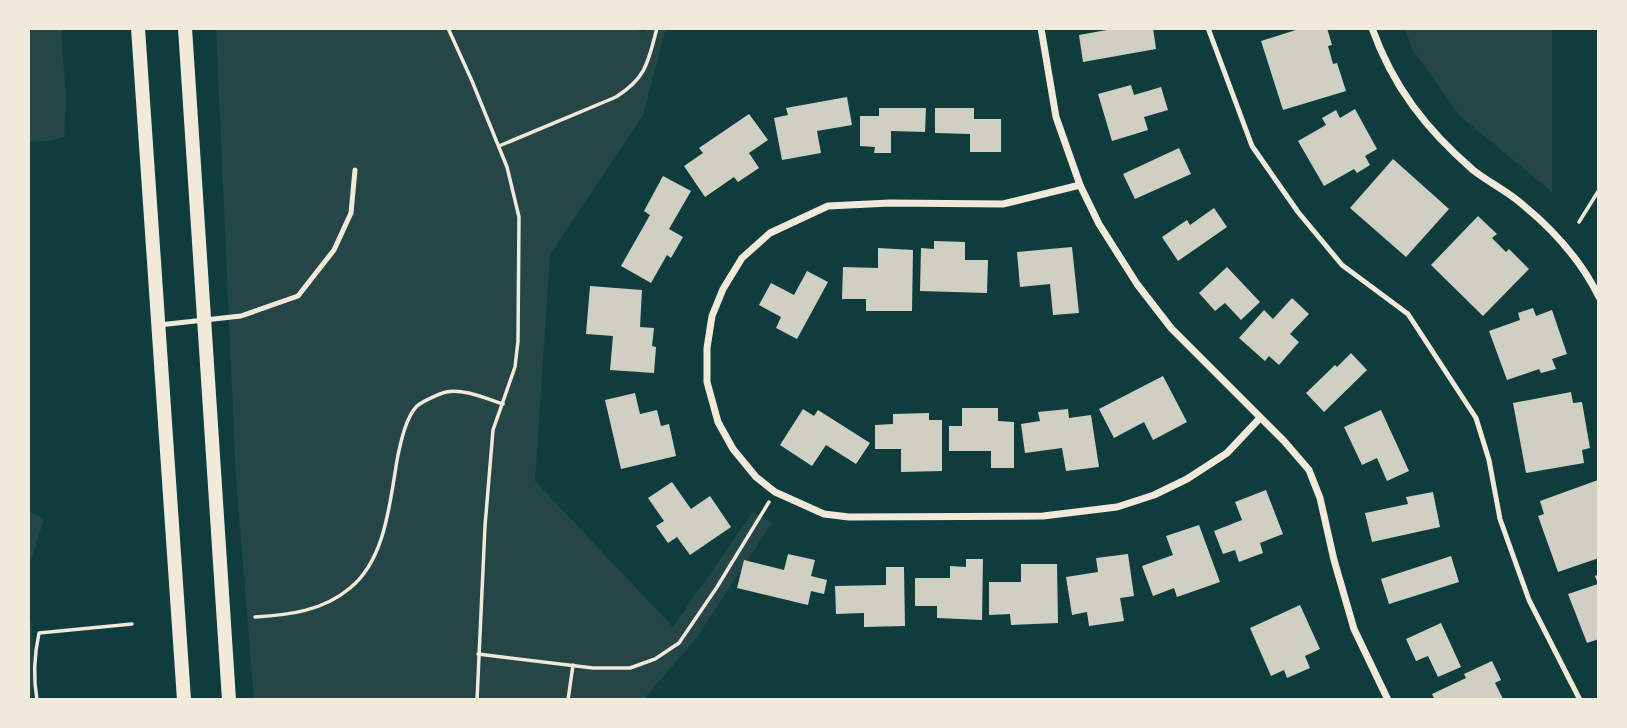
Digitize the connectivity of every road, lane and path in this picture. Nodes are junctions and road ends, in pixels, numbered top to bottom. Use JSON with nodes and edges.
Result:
{"nodes":[{"id":1,"x":138,"y":28,"type":"edge"},
{"id":2,"x":185,"y":28,"type":"edge"},
{"id":3,"x":448,"y":28,"type":"edge"},
{"id":4,"x":657,"y":28,"type":"edge"},
{"id":5,"x":1041,"y":28,"type":"edge"},
{"id":6,"x":1208,"y":28,"type":"edge"},
{"id":7,"x":1372,"y":28,"type":"edge"},
{"id":8,"x":499,"y":146,"type":"junction"},
{"id":9,"x":355,"y":170,"type":"dead end"},
{"id":10,"x":1080,"y":185,"type":"junction"},
{"id":11,"x":1599,"y":190,"type":"edge"},
{"id":12,"x":1579,"y":222,"type":"dead end"},
{"id":13,"x":1599,"y":297,"type":"edge"},
{"id":14,"x":204,"y":320,"type":"junction"},
{"id":15,"x":159,"y":325,"type":"junction"},
{"id":16,"x":503,"y":404,"type":"junction"},
{"id":17,"x":1260,"y":418,"type":"junction"},
{"id":18,"x":775,"y":492,"type":"junction"},
{"id":19,"x":255,"y":617,"type":"dead end"},
{"id":20,"x":132,"y":624,"type":"dead end"},
{"id":21,"x":478,"y":654,"type":"junction"},
{"id":22,"x":573,"y":665,"type":"junction"},
{"id":23,"x":37,"y":700,"type":"edge"},
{"id":24,"x":184,"y":700,"type":"edge"},
{"id":25,"x":229,"y":700,"type":"edge"},
{"id":26,"x":477,"y":700,"type":"edge"},
{"id":27,"x":568,"y":700,"type":"edge"},
{"id":28,"x":1388,"y":700,"type":"edge"},
{"id":29,"x":1580,"y":700,"type":"edge"}],
"edges":[{"from":1,"to":15,"type":"main road"},
{"from":2,"to":14,"type":"main road"},
{"from":3,"to":8,"type":"path"},
{"from":4,"to":8,"type":"path"},
{"from":5,"to":10,"type":"street"},
{"from":6,"to":29,"type":"lane"},
{"from":7,"to":13,"type":"street"},
{"from":8,"to":16,"type":"path"},
{"from":9,"to":14,"type":"lane"},
{"from":10,"to":17,"type":"street"},
{"from":10,"to":18,"type":"street"},
{"from":11,"to":12,"type":"path"},
{"from":14,"to":15,"type":"lane"},
{"from":14,"to":25,"type":"main road"},
{"from":15,"to":24,"type":"main road"},
{"from":16,"to":19,"type":"path"},
{"from":16,"to":21,"type":"path"},
{"from":17,"to":18,"type":"street"},
{"from":17,"to":28,"type":"street"},
{"from":18,"to":22,"type":"path"},
{"from":20,"to":23,"type":"path"},
{"from":21,"to":22,"type":"path"},
{"from":21,"to":26,"type":"path"},
{"from":22,"to":27,"type":"path"}]}
